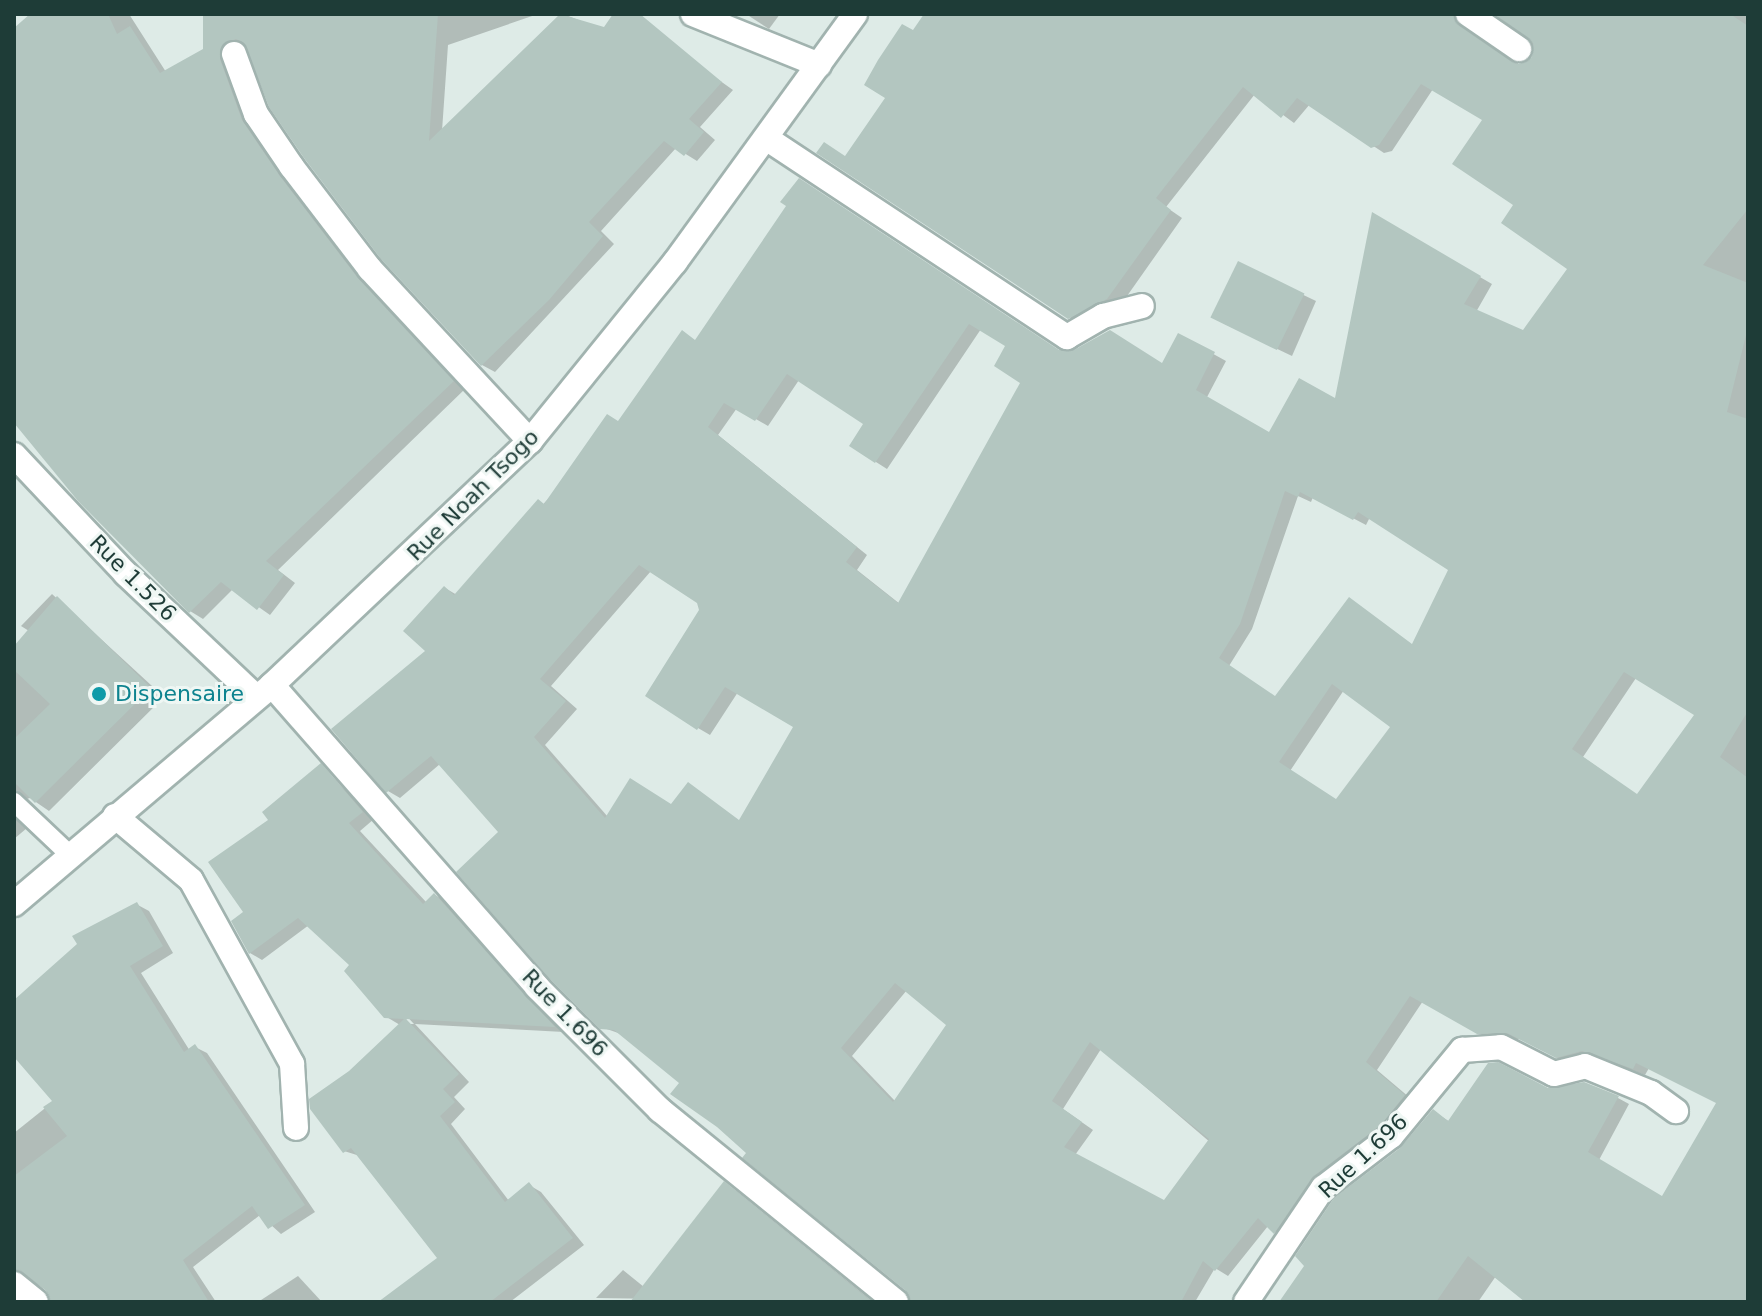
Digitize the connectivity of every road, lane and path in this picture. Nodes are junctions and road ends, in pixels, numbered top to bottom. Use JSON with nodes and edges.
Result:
{"nodes":[{"id":1,"x":693,"y":14,"type":"edge"},
{"id":2,"x":855,"y":14,"type":"edge"},
{"id":3,"x":1468,"y":14,"type":"edge"},
{"id":4,"x":1519,"y":49,"type":"dead end"},
{"id":5,"x":234,"y":54,"type":"dead end"},
{"id":6,"x":819,"y":65,"type":"junction"},
{"id":7,"x":766,"y":138,"type":"junction"},
{"id":8,"x":1142,"y":306,"type":"dead end"},
{"id":9,"x":530,"y":441,"type":"junction"},
{"id":10,"x":14,"y":455,"type":"edge"},
{"id":11,"x":264,"y":691,"type":"junction"},
{"id":12,"x":14,"y":802,"type":"edge"},
{"id":13,"x":115,"y":816,"type":"junction"},
{"id":14,"x":70,"y":855,"type":"junction"},
{"id":15,"x":14,"y":904,"type":"edge"},
{"id":16,"x":1676,"y":1111,"type":"dead end"},
{"id":17,"x":296,"y":1128,"type":"dead end"},
{"id":18,"x":14,"y":1284,"type":"edge"},
{"id":19,"x":36,"y":1302,"type":"edge"},
{"id":20,"x":896,"y":1302,"type":"edge"},
{"id":21,"x":1246,"y":1302,"type":"edge"}],
"edges":[{"from":1,"to":6,"type":"street"},
{"from":2,"to":6,"type":"street","name":"Rue Noah Tsogo"},
{"from":3,"to":4,"type":"street"},
{"from":5,"to":9,"type":"street"},
{"from":6,"to":7,"type":"street","name":"Rue Noah Tsogo"},
{"from":7,"to":8,"type":"street"},
{"from":7,"to":9,"type":"street","name":"Rue Noah Tsogo"},
{"from":9,"to":11,"type":"street","name":"Rue Noah Tsogo"},
{"from":10,"to":11,"type":"street","name":"Rue 1.526"},
{"from":11,"to":13,"type":"street","name":"Rue Noah Tsogo"},
{"from":11,"to":20,"type":"street","name":"Rue 1.696"},
{"from":12,"to":14,"type":"lane"},
{"from":13,"to":14,"type":"street","name":"Rue Noah Tsogo"},
{"from":13,"to":17,"type":"street"},
{"from":14,"to":15,"type":"street","name":"Rue Noah Tsogo"},
{"from":16,"to":21,"type":"street","name":"Rue 1.696"},
{"from":18,"to":19,"type":"street"}]}
